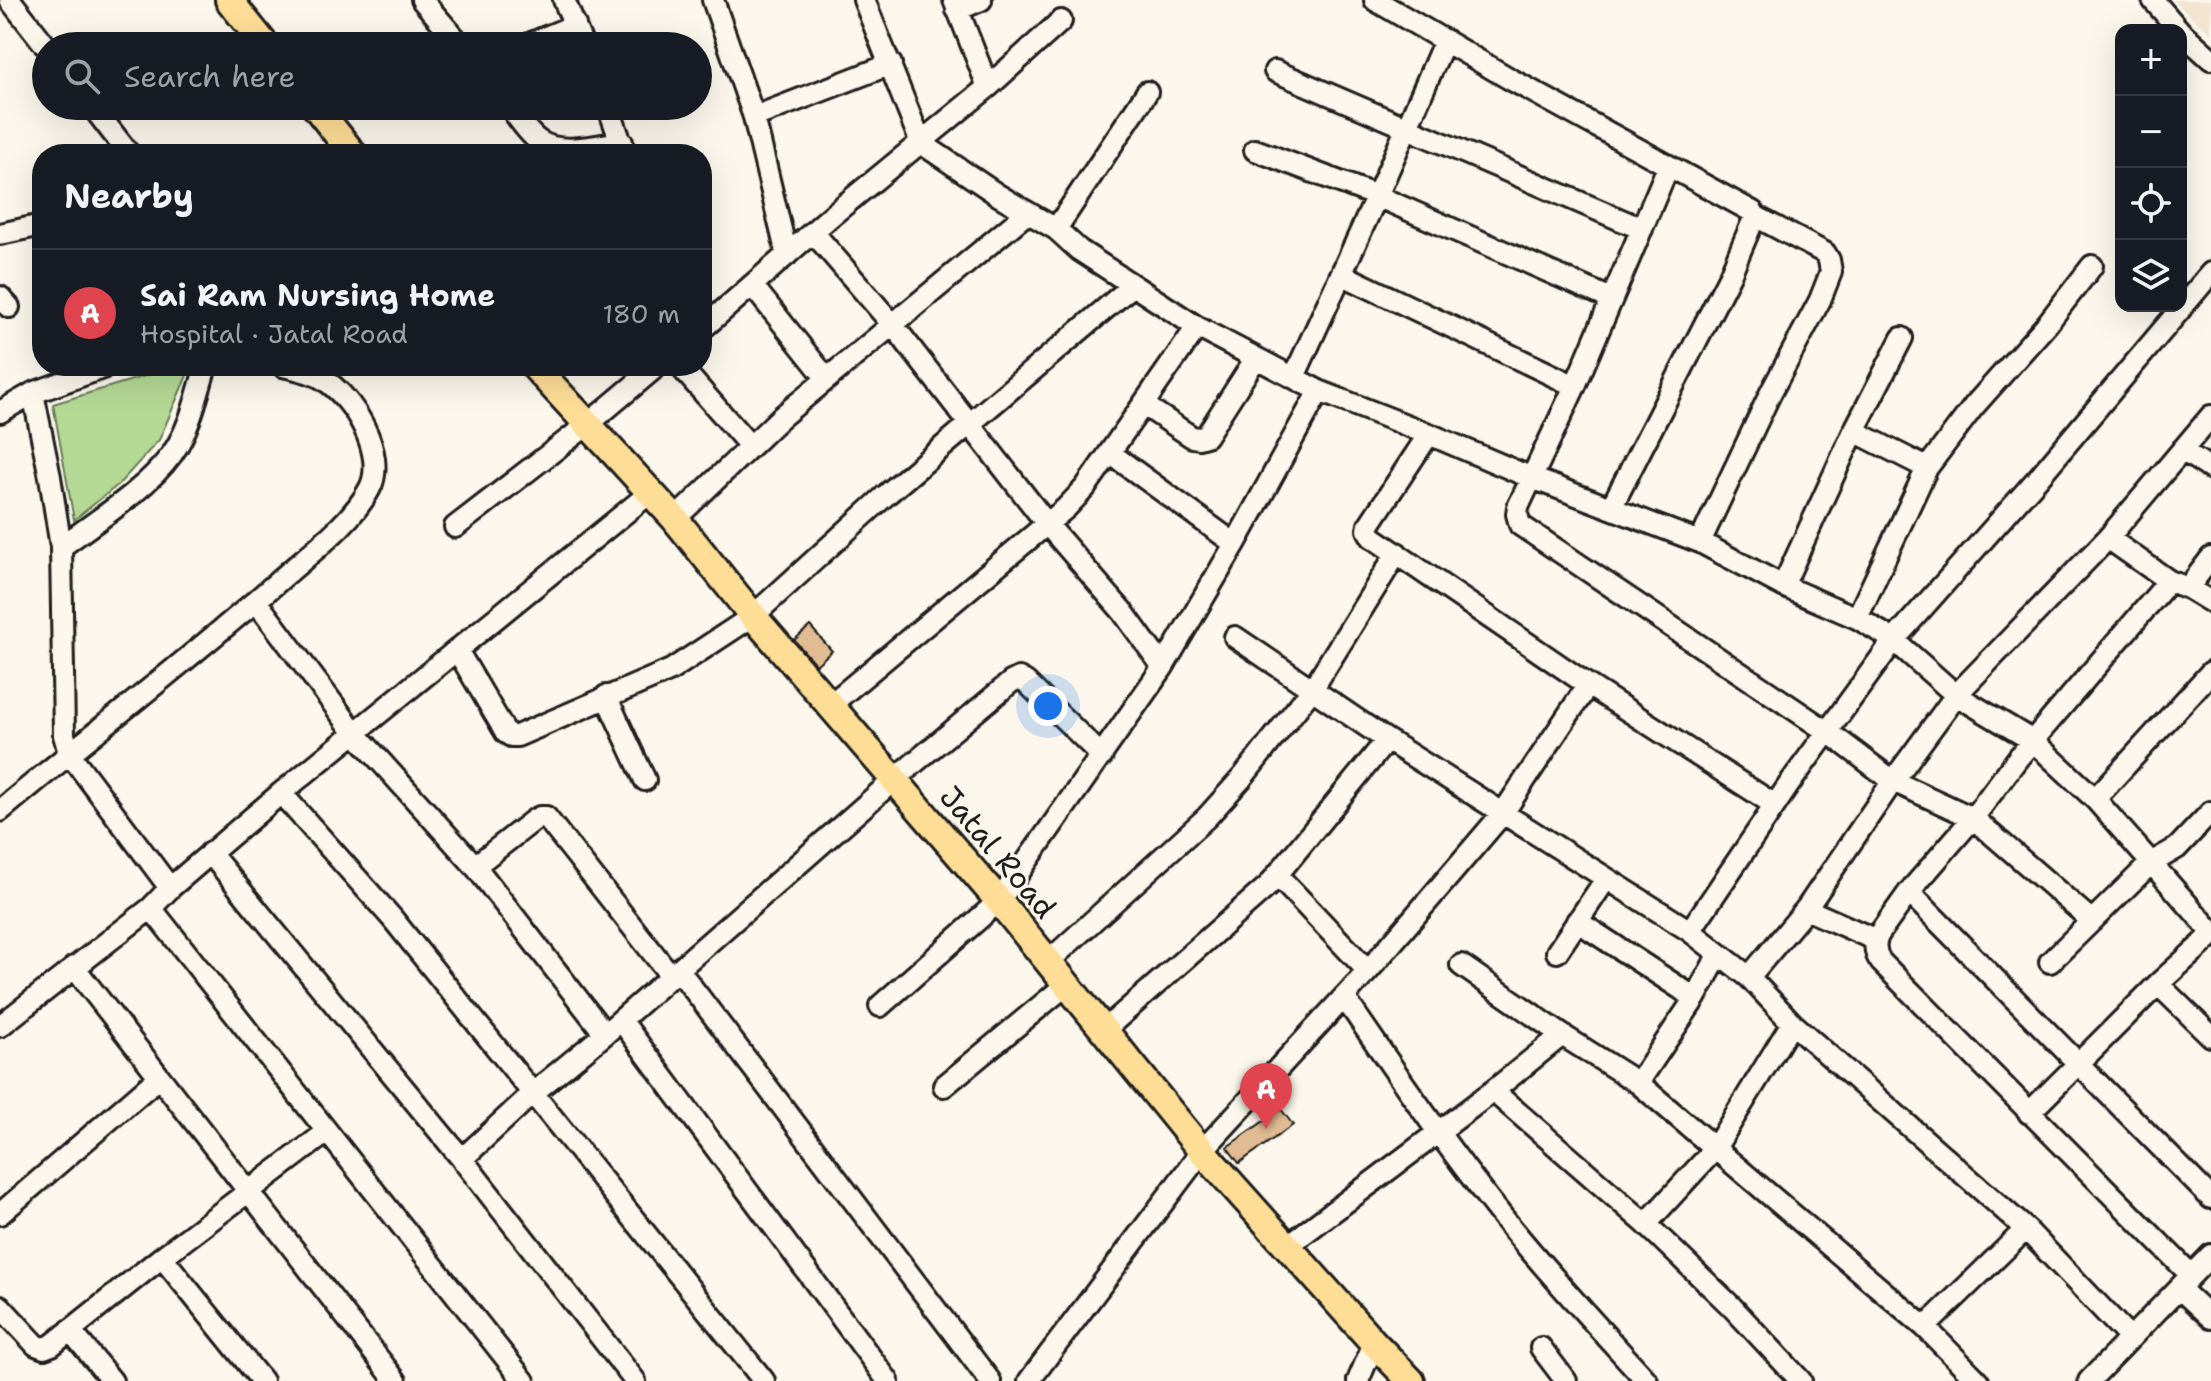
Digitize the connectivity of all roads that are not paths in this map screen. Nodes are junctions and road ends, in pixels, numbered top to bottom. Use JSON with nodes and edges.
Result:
{"nodes":[{"id":1,"x":10,"y":0,"type":"edge"},
{"id":2,"x":229,"y":0,"type":"edge"},
{"id":3,"x":422,"y":0,"type":"edge"},
{"id":4,"x":564,"y":0,"type":"edge"},
{"id":5,"x":713,"y":0,"type":"edge"},
{"id":6,"x":864,"y":0,"type":"edge"},
{"id":7,"x":981,"y":0,"type":"edge"},
{"id":8,"x":1375,"y":0,"type":"edge"},
{"id":9,"x":2153,"y":0,"type":"edge"},
{"id":10,"x":956,"y":5,"type":"edge"},
{"id":11,"x":1061,"y":21,"type":"dead end"},
{"id":12,"x":2174,"y":24,"type":"edge"},
{"id":13,"x":575,"y":25,"type":"junction"},
{"id":14,"x":35,"y":32,"type":"edge"},
{"id":15,"x":255,"y":32,"type":"edge"},
{"id":16,"x":450,"y":32,"type":"edge"},
{"id":17,"x":558,"y":32,"type":"edge"},
{"id":18,"x":578,"y":32,"type":"edge"},
{"id":19,"x":2187,"y":37,"type":"edge"},
{"id":20,"x":1445,"y":40,"type":"junction"},
{"id":21,"x":2211,"y":59,"type":"edge"},
{"id":22,"x":891,"y":64,"type":"junction"},
{"id":23,"x":1275,"y":71,"type":"dead end"},
{"id":24,"x":988,"y":87,"type":"junction"},
{"id":25,"x":1147,"y":92,"type":"dead end"},
{"id":26,"x":754,"y":117,"type":"junction"},
{"id":27,"x":103,"y":120,"type":"edge"},
{"id":28,"x":326,"y":120,"type":"edge"},
{"id":29,"x":521,"y":120,"type":"edge"},
{"id":30,"x":613,"y":120,"type":"edge"},
{"id":31,"x":1406,"y":127,"type":"junction"},
{"id":32,"x":921,"y":143,"type":"junction"},
{"id":33,"x":121,"y":144,"type":"edge"},
{"id":34,"x":345,"y":144,"type":"edge"},
{"id":35,"x":546,"y":144,"type":"edge"},
{"id":36,"x":622,"y":144,"type":"edge"},
{"id":37,"x":1255,"y":150,"type":"dead end"},
{"id":38,"x":1668,"y":167,"type":"junction"},
{"id":39,"x":1377,"y":196,"type":"junction"},
{"id":40,"x":1027,"y":213,"type":"junction"},
{"id":41,"x":1755,"y":216,"type":"junction"},
{"id":42,"x":32,"y":227,"type":"edge"},
{"id":43,"x":1056,"y":229,"type":"junction"},
{"id":44,"x":1642,"y":229,"type":"junction"},
{"id":45,"x":813,"y":232,"type":"junction"},
{"id":46,"x":0,"y":234,"type":"edge"},
{"id":47,"x":787,"y":255,"type":"junction"},
{"id":48,"x":2092,"y":266,"type":"dead end"},
{"id":49,"x":2211,"y":273,"type":"edge"},
{"id":50,"x":1341,"y":274,"type":"junction"},
{"id":51,"x":752,"y":285,"type":"junction"},
{"id":52,"x":1132,"y":286,"type":"junction"},
{"id":53,"x":1611,"y":299,"type":"junction"},
{"id":54,"x":712,"y":320,"type":"edge"},
{"id":55,"x":893,"y":325,"type":"junction"},
{"id":56,"x":1197,"y":327,"type":"junction"},
{"id":57,"x":1902,"y":338,"type":"dead end"},
{"id":58,"x":1256,"y":358,"type":"junction"},
{"id":59,"x":80,"y":376,"type":"edge"},
{"id":60,"x":203,"y":376,"type":"edge"},
{"id":61,"x":314,"y":376,"type":"edge"},
{"id":62,"x":543,"y":376,"type":"edge"},
{"id":63,"x":645,"y":376,"type":"edge"},
{"id":64,"x":689,"y":376,"type":"edge"},
{"id":65,"x":1294,"y":377,"type":"junction"},
{"id":66,"x":827,"y":379,"type":"junction"},
{"id":67,"x":1575,"y":386,"type":"junction"},
{"id":68,"x":1319,"y":391,"type":"junction"},
{"id":69,"x":33,"y":393,"type":"junction"},
{"id":70,"x":1144,"y":405,"type":"junction"},
{"id":71,"x":0,"y":412,"type":"edge"},
{"id":72,"x":2211,"y":416,"type":"edge"},
{"id":73,"x":971,"y":423,"type":"junction"},
{"id":74,"x":587,"y":425,"type":"junction"},
{"id":75,"x":1854,"y":431,"type":"junction"},
{"id":76,"x":1429,"y":434,"type":"junction"},
{"id":77,"x":750,"y":446,"type":"junction"},
{"id":78,"x":2182,"y":450,"type":"junction"},
{"id":79,"x":1110,"y":453,"type":"junction"},
{"id":80,"x":1927,"y":468,"type":"junction"},
{"id":81,"x":2211,"y":469,"type":"edge"},
{"id":82,"x":1532,"y":478,"type":"junction"},
{"id":83,"x":651,"y":492,"type":"junction"},
{"id":84,"x":1611,"y":508,"type":"junction"},
{"id":85,"x":675,"y":519,"type":"junction"},
{"id":86,"x":1047,"y":524,"type":"junction"},
{"id":87,"x":455,"y":527,"type":"dead end"},
{"id":88,"x":2108,"y":538,"type":"junction"},
{"id":89,"x":1700,"y":542,"type":"junction"},
{"id":90,"x":1235,"y":544,"type":"junction"},
{"id":91,"x":61,"y":547,"type":"junction"},
{"id":92,"x":1397,"y":553,"type":"junction"},
{"id":93,"x":2211,"y":558,"type":"edge"},
{"id":94,"x":2178,"y":584,"type":"junction"},
{"id":95,"x":1783,"y":586,"type":"junction"},
{"id":96,"x":256,"y":601,"type":"junction"},
{"id":97,"x":2211,"y":602,"type":"edge"},
{"id":98,"x":753,"y":616,"type":"junction"},
{"id":99,"x":1857,"y":618,"type":"junction"},
{"id":100,"x":1235,"y":637,"type":"dead end"},
{"id":101,"x":1894,"y":640,"type":"junction"},
{"id":102,"x":457,"y":650,"type":"junction"},
{"id":103,"x":1163,"y":667,"type":"junction"},
{"id":104,"x":2211,"y":672,"type":"edge"},
{"id":105,"x":1588,"y":685,"type":"junction"},
{"id":106,"x":1313,"y":688,"type":"junction"},
{"id":107,"x":1956,"y":695,"type":"junction"},
{"id":108,"x":606,"y":696,"type":"junction"},
{"id":109,"x":830,"y":705,"type":"junction"},
{"id":110,"x":1828,"y":732,"type":"junction"},
{"id":111,"x":355,"y":733,"type":"junction"},
{"id":112,"x":1387,"y":740,"type":"junction"},
{"id":113,"x":2033,"y":741,"type":"junction"},
{"id":114,"x":69,"y":753,"type":"junction"},
{"id":115,"x":1102,"y":756,"type":"junction"},
{"id":116,"x":895,"y":779,"type":"junction"},
{"id":117,"x":645,"y":780,"type":"dead end"},
{"id":118,"x":1893,"y":781,"type":"junction"},
{"id":119,"x":281,"y":793,"type":"junction"},
{"id":120,"x":2095,"y":799,"type":"junction"},
{"id":121,"x":1775,"y":805,"type":"junction"},
{"id":122,"x":0,"y":811,"type":"edge"},
{"id":123,"x":2211,"y":812,"type":"edge"},
{"id":124,"x":1503,"y":813,"type":"junction"},
{"id":125,"x":1973,"y":818,"type":"junction"},
{"id":126,"x":210,"y":853,"type":"junction"},
{"id":127,"x":2151,"y":863,"type":"junction"},
{"id":128,"x":475,"y":866,"type":"junction"},
{"id":129,"x":1277,"y":875,"type":"junction"},
{"id":130,"x":1606,"y":879,"type":"junction"},
{"id":131,"x":170,"y":888,"type":"junction"},
{"id":132,"x":1909,"y":892,"type":"junction"},
{"id":133,"x":999,"y":901,"type":"junction"},
{"id":134,"x":151,"y":908,"type":"junction"},
{"id":135,"x":1806,"y":909,"type":"junction"},
{"id":136,"x":1577,"y":921,"type":"junction"},
{"id":137,"x":2092,"y":921,"type":"junction"},
{"id":138,"x":1690,"y":931,"type":"junction"},
{"id":139,"x":2211,"y":933,"type":"edge"},
{"id":140,"x":1876,"y":940,"type":"junction"},
{"id":141,"x":1557,"y":952,"type":"dead end"},
{"id":142,"x":1719,"y":954,"type":"junction"},
{"id":143,"x":1048,"y":962,"type":"junction"},
{"id":144,"x":2050,"y":962,"type":"dead end"},
{"id":145,"x":1461,"y":965,"type":"dead end"},
{"id":146,"x":74,"y":967,"type":"junction"},
{"id":147,"x":1368,"y":971,"type":"junction"},
{"id":148,"x":674,"y":972,"type":"junction"},
{"id":149,"x":1749,"y":977,"type":"junction"},
{"id":150,"x":2158,"y":984,"type":"junction"},
{"id":151,"x":1066,"y":985,"type":"junction"},
{"id":152,"x":1344,"y":997,"type":"junction"},
{"id":153,"x":1695,"y":998,"type":"junction"},
{"id":154,"x":880,"y":1006,"type":"dead end"},
{"id":155,"x":1792,"y":1023,"type":"junction"},
{"id":156,"x":0,"y":1026,"type":"edge"},
{"id":157,"x":613,"y":1027,"type":"junction"},
{"id":158,"x":1103,"y":1031,"type":"junction"},
{"id":159,"x":1562,"y":1035,"type":"junction"},
{"id":160,"x":2211,"y":1036,"type":"edge"},
{"id":161,"x":2077,"y":1063,"type":"junction"},
{"id":162,"x":158,"y":1078,"type":"junction"},
{"id":163,"x":1638,"y":1083,"type":"junction"},
{"id":164,"x":944,"y":1086,"type":"dead end"},
{"id":165,"x":1493,"y":1091,"type":"junction"},
{"id":166,"x":533,"y":1093,"type":"junction"},
{"id":167,"x":2029,"y":1113,"type":"junction"},
{"id":168,"x":327,"y":1132,"type":"junction"},
{"id":169,"x":1437,"y":1133,"type":"junction"},
{"id":170,"x":1714,"y":1150,"type":"junction"},
{"id":171,"x":1202,"y":1151,"type":"junction"},
{"id":172,"x":462,"y":1159,"type":"junction"},
{"id":173,"x":247,"y":1192,"type":"junction"},
{"id":174,"x":2211,"y":1198,"type":"edge"},
{"id":175,"x":0,"y":1214,"type":"edge"},
{"id":176,"x":1646,"y":1224,"type":"junction"},
{"id":177,"x":2026,"y":1229,"type":"junction"},
{"id":178,"x":1286,"y":1247,"type":"junction"},
{"id":179,"x":2211,"y":1255,"type":"edge"},
{"id":180,"x":162,"y":1257,"type":"junction"},
{"id":181,"x":2185,"y":1282,"type":"junction"},
{"id":182,"x":0,"y":1306,"type":"edge"},
{"id":183,"x":2211,"y":1318,"type":"edge"},
{"id":184,"x":1925,"y":1327,"type":"junction"},
{"id":185,"x":70,"y":1330,"type":"junction"},
{"id":186,"x":2130,"y":1338,"type":"junction"},
{"id":187,"x":1374,"y":1343,"type":"junction"},
{"id":188,"x":1541,"y":1348,"type":"dead end"},
{"id":189,"x":112,"y":1381,"type":"edge"},
{"id":190,"x":262,"y":1381,"type":"edge"},
{"id":191,"x":396,"y":1381,"type":"edge"},
{"id":192,"x":524,"y":1381,"type":"edge"},
{"id":193,"x":635,"y":1381,"type":"edge"},
{"id":194,"x":764,"y":1381,"type":"edge"},
{"id":195,"x":888,"y":1381,"type":"edge"},
{"id":196,"x":990,"y":1381,"type":"edge"},
{"id":197,"x":1029,"y":1381,"type":"edge"},
{"id":198,"x":1358,"y":1381,"type":"edge"},
{"id":199,"x":1411,"y":1381,"type":"edge"},
{"id":200,"x":1566,"y":1381,"type":"edge"},
{"id":201,"x":1647,"y":1381,"type":"edge"},
{"id":202,"x":1801,"y":1381,"type":"edge"},
{"id":203,"x":1978,"y":1381,"type":"edge"},
{"id":204,"x":2089,"y":1381,"type":"edge"}],
"edges":[{"from":1,"to":14,"type":"street"},
{"from":2,"to":15,"type":"main road"},
{"from":3,"to":16,"type":"street"},
{"from":4,"to":13,"type":"street"},
{"from":5,"to":26,"type":"street"},
{"from":6,"to":22,"type":"street"},
{"from":7,"to":10,"type":"street"},
{"from":8,"to":20,"type":"street"},
{"from":9,"to":12,"type":"street"},
{"from":10,"to":24,"type":"street"},
{"from":11,"to":24,"type":"street"},
{"from":13,"to":17,"type":"street"},
{"from":13,"to":18,"type":"street"},
{"from":19,"to":21,"type":"street"},
{"from":20,"to":31,"type":"street"},
{"from":20,"to":38,"type":"street"},
{"from":22,"to":26,"type":"street"},
{"from":22,"to":32,"type":"street"},
{"from":23,"to":31,"type":"street"},
{"from":24,"to":32,"type":"street"},
{"from":25,"to":43,"type":"street"},
{"from":26,"to":47,"type":"street"},
{"from":27,"to":33,"type":"street"},
{"from":28,"to":34,"type":"main road"},
{"from":29,"to":35,"type":"street"},
{"from":30,"to":36,"type":"street"},
{"from":31,"to":39,"type":"street"},
{"from":31,"to":44,"type":"street"},
{"from":32,"to":40,"type":"street"},
{"from":32,"to":45,"type":"street"},
{"from":37,"to":39,"type":"street"},
{"from":38,"to":41,"type":"street"},
{"from":38,"to":44,"type":"street"},
{"from":39,"to":50,"type":"street"},
{"from":39,"to":53,"type":"street"},
{"from":40,"to":43,"type":"street"},
{"from":40,"to":55,"type":"street"},
{"from":41,"to":84,"type":"street"},
{"from":41,"to":89,"type":"street"},
{"from":42,"to":46,"type":"street"},
{"from":43,"to":52,"type":"street"},
{"from":44,"to":53,"type":"street"},
{"from":45,"to":47,"type":"street"},
{"from":45,"to":55,"type":"street"},
{"from":47,"to":51,"type":"street"},
{"from":48,"to":80,"type":"street"},
{"from":49,"to":101,"type":"street"},
{"from":50,"to":65,"type":"street"},
{"from":50,"to":67,"type":"street"},
{"from":51,"to":54,"type":"street"},
{"from":51,"to":66,"type":"street"},
{"from":52,"to":56,"type":"street"},
{"from":52,"to":73,"type":"street"},
{"from":53,"to":67,"type":"street"},
{"from":55,"to":66,"type":"street"},
{"from":55,"to":73,"type":"street"},
{"from":56,"to":58,"type":"street"},
{"from":56,"to":70,"type":"street"},
{"from":57,"to":75,"type":"street"},
{"from":58,"to":65,"type":"street"},
{"from":58,"to":70,"type":"street"},
{"from":59,"to":69,"type":"street"},
{"from":60,"to":91,"type":"street"},
{"from":61,"to":96,"type":"street"},
{"from":62,"to":74,"type":"main road","name":"Jatal Road"},
{"from":63,"to":74,"type":"street"},
{"from":64,"to":77,"type":"street"},
{"from":65,"to":68,"type":"street"},
{"from":66,"to":77,"type":"street"},
{"from":67,"to":82,"type":"street"},
{"from":68,"to":76,"type":"street"},
{"from":68,"to":90,"type":"street"},
{"from":69,"to":71,"type":"street"},
{"from":69,"to":91,"type":"street"},
{"from":70,"to":79,"type":"street"},
{"from":72,"to":78,"type":"street"},
{"from":73,"to":86,"type":"street"},
{"from":73,"to":98,"type":"street"},
{"from":74,"to":83,"type":"main road","name":"Jatal Road"},
{"from":74,"to":87,"type":"street"},
{"from":75,"to":80,"type":"street"},
{"from":75,"to":95,"type":"street"},
{"from":76,"to":82,"type":"street"},
{"from":76,"to":92,"type":"street"},
{"from":77,"to":85,"type":"street"},
{"from":78,"to":81,"type":"street"},
{"from":78,"to":88,"type":"street"},
{"from":79,"to":86,"type":"street"},
{"from":79,"to":90,"type":"street"},
{"from":80,"to":99,"type":"street"},
{"from":82,"to":84,"type":"street"},
{"from":82,"to":110,"type":"street"},
{"from":83,"to":85,"type":"main road","name":"Jatal Road"},
{"from":83,"to":102,"type":"street"},
{"from":84,"to":89,"type":"street"},
{"from":85,"to":98,"type":"main road","name":"Jatal Road"},
{"from":86,"to":103,"type":"street"},
{"from":86,"to":109,"type":"street"},
{"from":88,"to":94,"type":"street"},
{"from":88,"to":107,"type":"street"},
{"from":89,"to":95,"type":"street"},
{"from":90,"to":103,"type":"street"},
{"from":91,"to":114,"type":"street"},
{"from":92,"to":105,"type":"street"},
{"from":92,"to":106,"type":"street"},
{"from":93,"to":94,"type":"street"},
{"from":94,"to":97,"type":"street"},
{"from":94,"to":113,"type":"street"},
{"from":95,"to":99,"type":"street"},
{"from":96,"to":111,"type":"street"},
{"from":96,"to":114,"type":"street"},
{"from":98,"to":108,"type":"street"},
{"from":98,"to":109,"type":"main road","name":"Jatal Road"},
{"from":99,"to":101,"type":"street"},
{"from":100,"to":106,"type":"street"},
{"from":101,"to":107,"type":"street"},
{"from":101,"to":110,"type":"street"},
{"from":102,"to":108,"type":"street"},
{"from":102,"to":111,"type":"street"},
{"from":103,"to":115,"type":"street"},
{"from":104,"to":120,"type":"street"},
{"from":105,"to":121,"type":"street"},
{"from":105,"to":124,"type":"street"},
{"from":106,"to":112,"type":"street"},
{"from":106,"to":143,"type":"street"},
{"from":107,"to":113,"type":"street"},
{"from":107,"to":118,"type":"street"},
{"from":108,"to":117,"type":"street"},
{"from":109,"to":116,"type":"main road","name":"Jatal Road"},
{"from":110,"to":118,"type":"street"},
{"from":110,"to":121,"type":"street"},
{"from":111,"to":119,"type":"street"},
{"from":111,"to":128,"type":"street"},
{"from":112,"to":124,"type":"street"},
{"from":112,"to":129,"type":"street"},
{"from":113,"to":120,"type":"street"},
{"from":113,"to":125,"type":"street"},
{"from":114,"to":122,"type":"street"},
{"from":114,"to":131,"type":"street"},
{"from":115,"to":116,"type":"street"},
{"from":115,"to":133,"type":"street"},
{"from":116,"to":133,"type":"main road","name":"Jatal Road"},
{"from":116,"to":148,"type":"street"},
{"from":118,"to":125,"type":"street"},
{"from":118,"to":135,"type":"street"},
{"from":119,"to":126,"type":"street"},
{"from":119,"to":166,"type":"street"},
{"from":120,"to":127,"type":"street"},
{"from":121,"to":138,"type":"street"},
{"from":123,"to":127,"type":"street"},
{"from":124,"to":130,"type":"street"},
{"from":124,"to":147,"type":"street"},
{"from":125,"to":132,"type":"street"},
{"from":125,"to":137,"type":"street"},
{"from":126,"to":131,"type":"street"},
{"from":126,"to":172,"type":"street"},
{"from":127,"to":137,"type":"street"},
{"from":127,"to":139,"type":"street"},
{"from":128,"to":148,"type":"street"},
{"from":128,"to":157,"type":"street"},
{"from":129,"to":147,"type":"street"},
{"from":129,"to":158,"type":"street"},
{"from":130,"to":136,"type":"street"},
{"from":130,"to":138,"type":"street"},
{"from":131,"to":134,"type":"street"},
{"from":132,"to":140,"type":"street"},
{"from":132,"to":161,"type":"street"},
{"from":133,"to":143,"type":"main road","name":"Jatal Road"},
{"from":133,"to":154,"type":"street"},
{"from":134,"to":146,"type":"street"},
{"from":134,"to":168,"type":"street"},
{"from":135,"to":140,"type":"street"},
{"from":135,"to":149,"type":"street"},
{"from":136,"to":141,"type":"street"},
{"from":136,"to":153,"type":"street"},
{"from":137,"to":144,"type":"street"},
{"from":138,"to":142,"type":"street"},
{"from":139,"to":150,"type":"street"},
{"from":140,"to":167,"type":"street"},
{"from":142,"to":149,"type":"street"},
{"from":142,"to":153,"type":"street"},
{"from":143,"to":151,"type":"main road","name":"Jatal Road"},
{"from":145,"to":159,"type":"street"},
{"from":146,"to":156,"type":"street"},
{"from":146,"to":162,"type":"street"},
{"from":147,"to":152,"type":"street"},
{"from":148,"to":157,"type":"street"},
{"from":148,"to":196,"type":"street"},
{"from":149,"to":155,"type":"street"},
{"from":150,"to":160,"type":"street"},
{"from":150,"to":161,"type":"street"},
{"from":151,"to":158,"type":"main road","name":"Jatal Road"},
{"from":151,"to":164,"type":"street"},
{"from":152,"to":169,"type":"street"},
{"from":152,"to":171,"type":"street"},
{"from":153,"to":163,"type":"street"},
{"from":155,"to":170,"type":"street"},
{"from":155,"to":177,"type":"street"},
{"from":157,"to":166,"type":"street"},
{"from":157,"to":195,"type":"street"},
{"from":158,"to":171,"type":"main road","name":"Jatal Road"},
{"from":159,"to":163,"type":"street"},
{"from":159,"to":165,"type":"street"},
{"from":161,"to":167,"type":"street"},
{"from":161,"to":174,"type":"street"},
{"from":162,"to":173,"type":"street"},
{"from":162,"to":175,"type":"street"},
{"from":163,"to":170,"type":"street"},
{"from":165,"to":169,"type":"street"},
{"from":165,"to":176,"type":"street"},
{"from":166,"to":172,"type":"street"},
{"from":166,"to":194,"type":"street"},
{"from":167,"to":181,"type":"street"},
{"from":168,"to":173,"type":"street"},
{"from":168,"to":192,"type":"street"},
{"from":169,"to":178,"type":"street"},
{"from":169,"to":201,"type":"street"},
{"from":170,"to":176,"type":"street"},
{"from":170,"to":184,"type":"street"},
{"from":171,"to":178,"type":"main road","name":"Jatal Road"},
{"from":171,"to":197,"type":"street"},
{"from":172,"to":193,"type":"street"},
{"from":173,"to":180,"type":"street"},
{"from":173,"to":191,"type":"street"},
{"from":176,"to":202,"type":"street"},
{"from":177,"to":184,"type":"street"},
{"from":177,"to":186,"type":"street"},
{"from":178,"to":187,"type":"main road","name":"Jatal Road"},
{"from":179,"to":181,"type":"street"},
{"from":180,"to":185,"type":"street"},
{"from":180,"to":190,"type":"street"},
{"from":181,"to":183,"type":"street"},
{"from":181,"to":186,"type":"street"},
{"from":182,"to":185,"type":"street"},
{"from":184,"to":203,"type":"street"},
{"from":185,"to":189,"type":"street"},
{"from":186,"to":204,"type":"street"},
{"from":187,"to":198,"type":"street"},
{"from":187,"to":199,"type":"main road","name":"Jatal Road"},
{"from":188,"to":200,"type":"street"}]}
